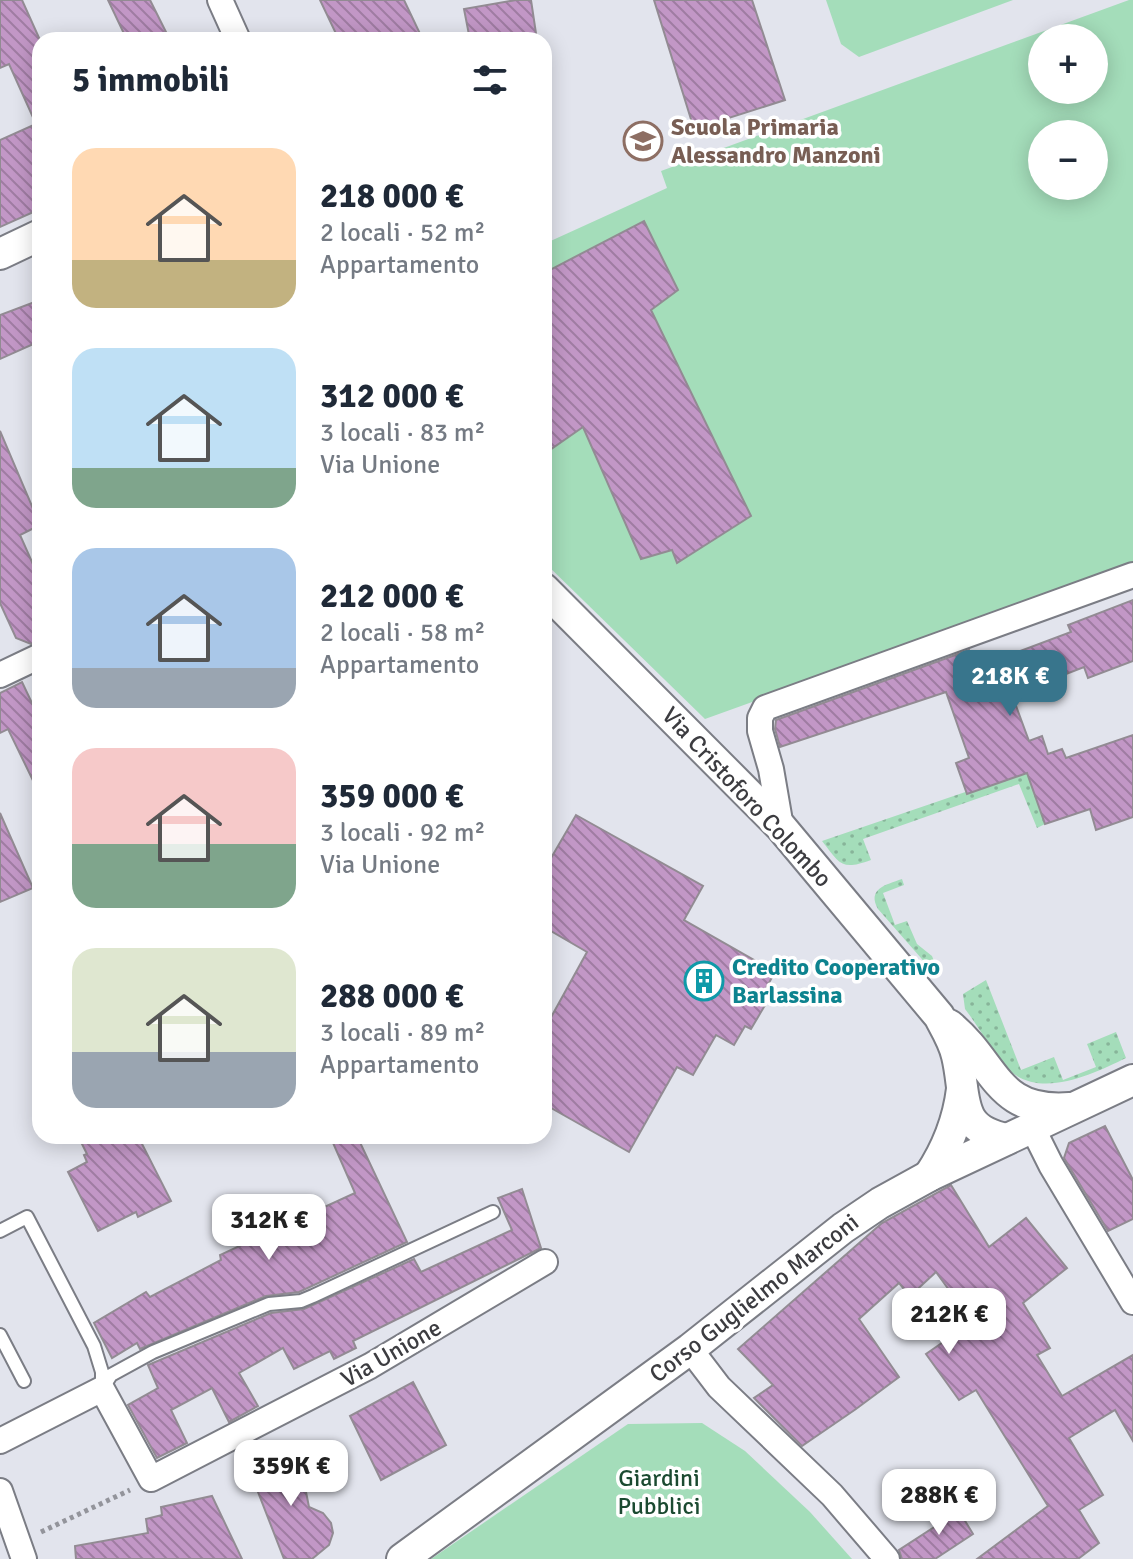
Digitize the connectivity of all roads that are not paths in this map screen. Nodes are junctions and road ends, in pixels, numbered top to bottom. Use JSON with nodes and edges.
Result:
{"nodes":[{"id":1,"x":220,"y":0,"type":"edge"},
{"id":2,"x":234,"y":32,"type":"edge"},
{"id":3,"x":32,"y":239,"type":"edge"},
{"id":4,"x":0,"y":254,"type":"edge"},
{"id":5,"x":1133,"y":575,"type":"edge"},
{"id":6,"x":552,"y":597,"type":"edge"},
{"id":7,"x":32,"y":659,"type":"edge"},
{"id":8,"x":2,"y":670,"type":"edge"},
{"id":9,"x":781,"y":827,"type":"junction"},
{"id":10,"x":939,"y":1016,"type":"junction"},
{"id":11,"x":994,"y":1078,"type":"junction"},
{"id":12,"x":1133,"y":1080,"type":"edge"},
{"id":13,"x":962,"y":1088,"type":"junction"},
{"id":14,"x":1074,"y":1108,"type":"junction"},
{"id":15,"x":1007,"y":1137,"type":"junction"},
{"id":16,"x":929,"y":1176,"type":"junction"},
{"id":17,"x":493,"y":1212,"type":"dead end"},
{"id":18,"x":0,"y":1231,"type":"edge"},
{"id":19,"x":545,"y":1262,"type":"dead end"},
{"id":20,"x":1133,"y":1302,"type":"edge"},
{"id":21,"x":0,"y":1335,"type":"edge"},
{"id":22,"x":690,"y":1349,"type":"junction"},
{"id":23,"x":24,"y":1381,"type":"dead end"},
{"id":24,"x":102,"y":1389,"type":"junction"},
{"id":25,"x":0,"y":1441,"type":"edge"},
{"id":26,"x":0,"y":1491,"type":"edge"},
{"id":27,"x":21,"y":1551,"type":"edge"},
{"id":28,"x":402,"y":1559,"type":"edge"},
{"id":29,"x":887,"y":1559,"type":"edge"}],
"edges":[{"from":1,"to":2,"type":"street"},
{"from":3,"to":4,"type":"street"},
{"from":5,"to":9,"type":"street"},
{"from":6,"to":9,"type":"street","name":"Via Cristoforo Colombo"},
{"from":7,"to":8,"type":"street"},
{"from":9,"to":10,"type":"street","name":"Via Cristoforo Colombo"},
{"from":10,"to":11,"type":"street","name":"Via Cristoforo Colombo"},
{"from":10,"to":13,"type":"street","name":"Via Cristoforo Colombo"},
{"from":11,"to":14,"type":"street","name":"Via Cristoforo Colombo"},
{"from":11,"to":15,"type":"street","name":"Via Cristoforo Colombo"},
{"from":12,"to":14,"type":"street","name":"Corso Guglielmo Marconi"},
{"from":13,"to":15,"type":"street","name":"Via Cristoforo Colombo"},
{"from":13,"to":16,"type":"street","name":"Via Cristoforo Colombo"},
{"from":14,"to":15,"type":"street","name":"Corso Guglielmo Marconi"},
{"from":15,"to":16,"type":"street","name":"Corso Guglielmo Marconi"},
{"from":15,"to":20,"type":"street"},
{"from":16,"to":22,"type":"street","name":"Corso Guglielmo Marconi"},
{"from":17,"to":24,"type":"lane"},
{"from":18,"to":24,"type":"lane"},
{"from":19,"to":24,"type":"street","name":"Via Unione"},
{"from":21,"to":23,"type":"lane"},
{"from":22,"to":28,"type":"street","name":"Corso Guglielmo Marconi"},
{"from":22,"to":29,"type":"street"},
{"from":24,"to":25,"type":"street"},
{"from":26,"to":27,"type":"street"}]}
